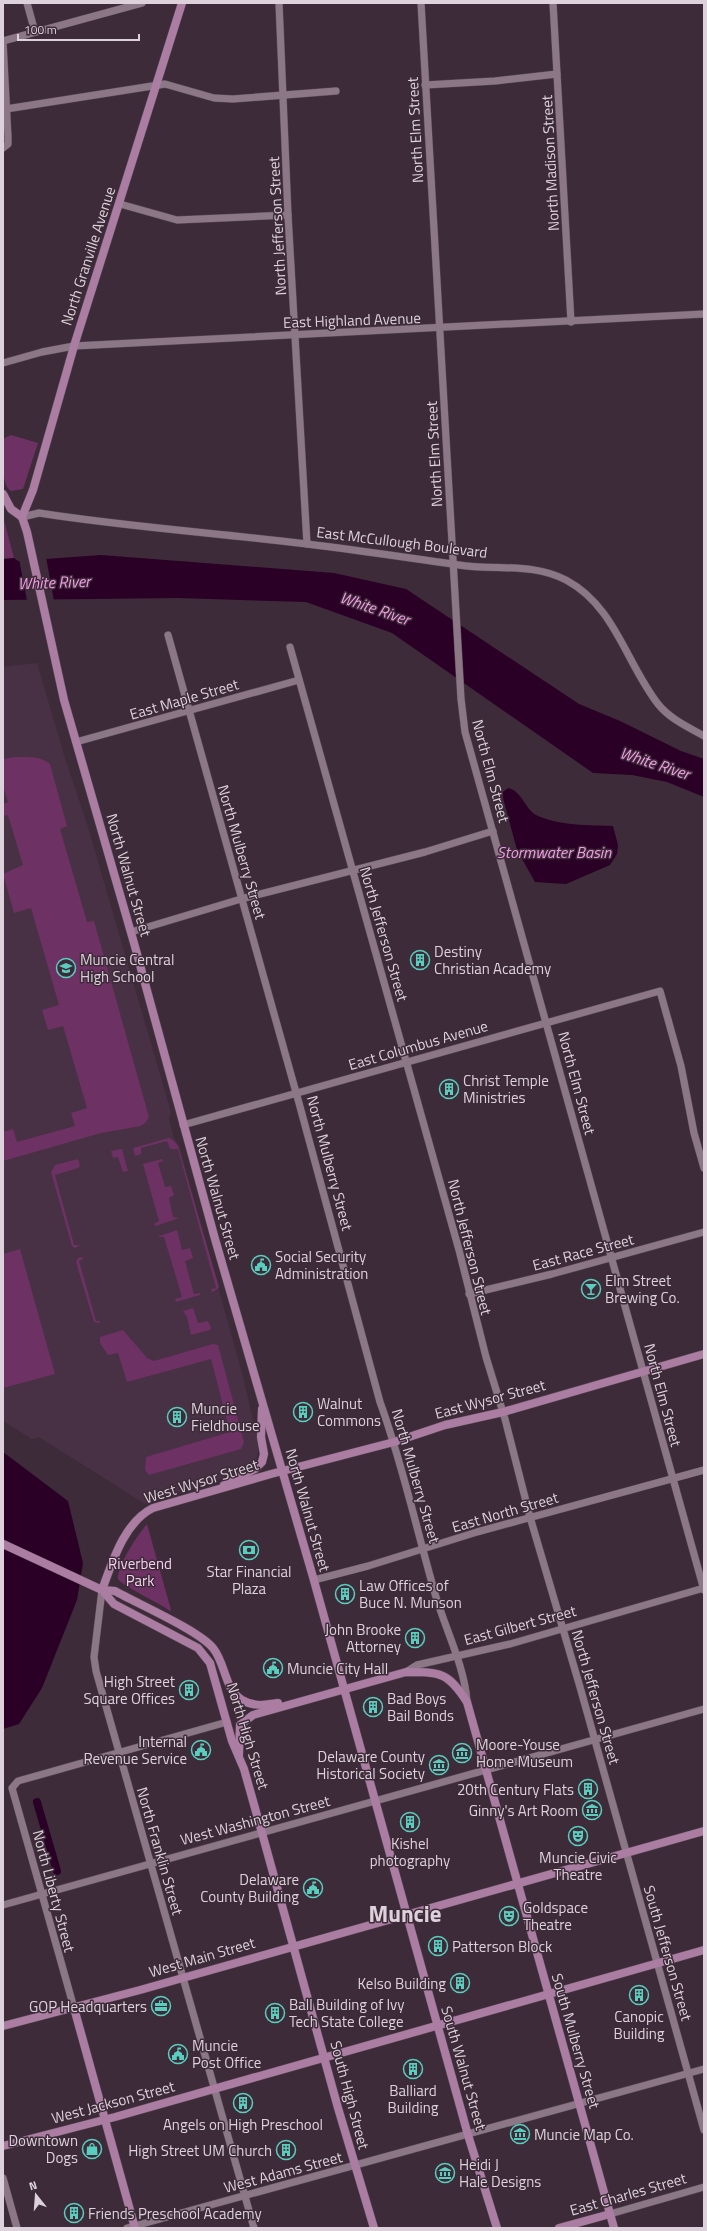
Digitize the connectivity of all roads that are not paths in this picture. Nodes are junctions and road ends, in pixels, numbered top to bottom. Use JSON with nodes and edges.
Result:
{"nodes":[{"id":1,"x":27,"y":3,"type":"edge"},
{"id":2,"x":142,"y":3,"type":"edge"},
{"id":3,"x":182,"y":3,"type":"edge"},
{"id":4,"x":279,"y":3,"type":"edge"},
{"id":5,"x":421,"y":3,"type":"edge"},
{"id":6,"x":553,"y":3,"type":"edge"},
{"id":7,"x":35,"y":32,"type":"junction"},
{"id":8,"x":3,"y":41,"type":"edge"},
{"id":9,"x":557,"y":74,"type":"junction"},
{"id":10,"x":425,"y":85,"type":"junction"},
{"id":11,"x":156,"y":86,"type":"junction"},
{"id":12,"x":336,"y":90,"type":"dead end"},
{"id":13,"x":284,"y":95,"type":"junction"},
{"id":14,"x":6,"y":109,"type":"junction"},
{"id":15,"x":5,"y":147,"type":"edge"},
{"id":16,"x":120,"y":204,"type":"junction"},
{"id":17,"x":288,"y":215,"type":"junction"},
{"id":18,"x":704,"y":314,"type":"edge"},
{"id":19,"x":571,"y":322,"type":"junction"},
{"id":20,"x":439,"y":329,"type":"junction"},
{"id":21,"x":296,"y":335,"type":"junction"},
{"id":22,"x":74,"y":346,"type":"junction"},
{"id":23,"x":3,"y":363,"type":"edge"},
{"id":24,"x":3,"y":494,"type":"edge"},
{"id":25,"x":22,"y":517,"type":"junction"},
{"id":26,"x":307,"y":544,"type":"junction"},
{"id":27,"x":453,"y":564,"type":"junction"},
{"id":28,"x":168,"y":635,"type":"dead end"},
{"id":29,"x":290,"y":647,"type":"dead end"},
{"id":30,"x":299,"y":680,"type":"junction"},
{"id":31,"x":189,"y":711,"type":"junction"},
{"id":32,"x":704,"y":736,"type":"edge"},
{"id":33,"x":76,"y":742,"type":"junction"},
{"id":34,"x":493,"y":831,"type":"junction"},
{"id":35,"x":352,"y":869,"type":"junction"},
{"id":36,"x":240,"y":899,"type":"junction"},
{"id":37,"x":131,"y":932,"type":"junction"},
{"id":38,"x":547,"y":1023,"type":"junction"},
{"id":39,"x":407,"y":1062,"type":"junction"},
{"id":40,"x":296,"y":1093,"type":"junction"},
{"id":41,"x":183,"y":1125,"type":"junction"},
{"id":42,"x":704,"y":1168,"type":"edge"},
{"id":43,"x":704,"y":1232,"type":"edge"},
{"id":44,"x":611,"y":1258,"type":"junction"},
{"id":45,"x":469,"y":1294,"type":"junction"},
{"id":46,"x":704,"y":1354,"type":"edge"},
{"id":47,"x":643,"y":1371,"type":"junction"},
{"id":48,"x":263,"y":1402,"type":"junction"},
{"id":49,"x":503,"y":1412,"type":"junction"},
{"id":50,"x":394,"y":1442,"type":"junction"},
{"id":51,"x":704,"y":1470,"type":"edge"},
{"id":52,"x":282,"y":1471,"type":"junction"},
{"id":53,"x":672,"y":1479,"type":"junction"},
{"id":54,"x":213,"y":1491,"type":"junction"},
{"id":55,"x":530,"y":1517,"type":"junction"},
{"id":56,"x":3,"y":1544,"type":"edge"},
{"id":57,"x":423,"y":1550,"type":"junction"},
{"id":58,"x":314,"y":1580,"type":"junction"},
{"id":59,"x":704,"y":1589,"type":"edge"},
{"id":60,"x":102,"y":1590,"type":"junction"},
{"id":61,"x":563,"y":1628,"type":"junction"},
{"id":62,"x":455,"y":1655,"type":"junction"},
{"id":63,"x":406,"y":1672,"type":"junction"},
{"id":64,"x":344,"y":1689,"type":"junction"},
{"id":65,"x":300,"y":1701,"type":"junction"},
{"id":66,"x":467,"y":1702,"type":"junction"},
{"id":67,"x":704,"y":1708,"type":"edge"},
{"id":68,"x":227,"y":1722,"type":"junction"},
{"id":69,"x":594,"y":1739,"type":"junction"},
{"id":70,"x":119,"y":1752,"type":"junction"},
{"id":71,"x":239,"y":1754,"type":"junction"},
{"id":72,"x":486,"y":1770,"type":"junction"},
{"id":73,"x":376,"y":1801,"type":"junction"},
{"id":74,"x":704,"y":1831,"type":"edge"},
{"id":75,"x":262,"y":1833,"type":"junction"},
{"id":76,"x":627,"y":1853,"type":"junction"},
{"id":77,"x":150,"y":1862,"type":"junction"},
{"id":78,"x":518,"y":1884,"type":"junction"},
{"id":79,"x":42,"y":1893,"type":"junction"},
{"id":80,"x":3,"y":1905,"type":"edge"},
{"id":81,"x":407,"y":1914,"type":"junction"},
{"id":82,"x":294,"y":1946,"type":"junction"},
{"id":83,"x":704,"y":1950,"type":"edge"},
{"id":84,"x":657,"y":1963,"type":"junction"},
{"id":85,"x":182,"y":1978,"type":"junction"},
{"id":86,"x":548,"y":1994,"type":"junction"},
{"id":87,"x":74,"y":2008,"type":"junction"},
{"id":88,"x":3,"y":2026,"type":"edge"},
{"id":89,"x":438,"y":2026,"type":"junction"},
{"id":90,"x":325,"y":2056,"type":"junction"},
{"id":91,"x":704,"y":2069,"type":"edge"},
{"id":92,"x":688,"y":2073,"type":"junction"},
{"id":93,"x":213,"y":2089,"type":"junction"},
{"id":94,"x":579,"y":2104,"type":"junction"},
{"id":95,"x":105,"y":2119,"type":"junction"},
{"id":96,"x":704,"y":2130,"type":"edge"},
{"id":97,"x":468,"y":2135,"type":"junction"},
{"id":98,"x":3,"y":2146,"type":"edge"},
{"id":99,"x":355,"y":2166,"type":"junction"},
{"id":100,"x":3,"y":2178,"type":"edge"},
{"id":101,"x":704,"y":2188,"type":"edge"},
{"id":102,"x":244,"y":2197,"type":"junction"},
{"id":103,"x":610,"y":2214,"type":"junction"},
{"id":104,"x":132,"y":2227,"type":"edge"},
{"id":105,"x":18,"y":2228,"type":"edge"},
{"id":106,"x":254,"y":2228,"type":"edge"},
{"id":107,"x":374,"y":2228,"type":"edge"},
{"id":108,"x":497,"y":2228,"type":"edge"},
{"id":109,"x":559,"y":2228,"type":"edge"},
{"id":110,"x":614,"y":2228,"type":"edge"}],
"edges":[{"from":1,"to":7,"type":"street"},
{"from":2,"to":7,"type":"street"},
{"from":3,"to":11,"type":"main road","name":"North Granville Avenue"},
{"from":4,"to":13,"type":"street","name":"North Jefferson Street"},
{"from":5,"to":10,"type":"street","name":"North Elm Street"},
{"from":6,"to":9,"type":"street","name":"North Madison Street"},
{"from":7,"to":8,"type":"street"},
{"from":8,"to":14,"type":"street"},
{"from":9,"to":10,"type":"street"},
{"from":9,"to":19,"type":"street","name":"North Madison Street"},
{"from":10,"to":20,"type":"street","name":"North Elm Street"},
{"from":11,"to":13,"type":"street"},
{"from":11,"to":14,"type":"street"},
{"from":11,"to":16,"type":"main road","name":"North Granville Avenue"},
{"from":12,"to":13,"type":"street"},
{"from":13,"to":17,"type":"street","name":"North Jefferson Street"},
{"from":14,"to":15,"type":"street"},
{"from":16,"to":17,"type":"street"},
{"from":16,"to":22,"type":"main road","name":"North Granville Avenue"},
{"from":17,"to":21,"type":"street","name":"North Jefferson Street"},
{"from":18,"to":19,"type":"street","name":"East Highland Avenue"},
{"from":19,"to":20,"type":"street","name":"East Highland Avenue"},
{"from":20,"to":21,"type":"street","name":"East Highland Avenue"},
{"from":20,"to":27,"type":"street","name":"North Elm Street"},
{"from":21,"to":22,"type":"street","name":"East Highland Avenue"},
{"from":21,"to":26,"type":"street","name":"North Jefferson Street"},
{"from":22,"to":23,"type":"street","name":"East Highland Avenue"},
{"from":22,"to":25,"type":"main road","name":"North Granville Avenue"},
{"from":24,"to":25,"type":"main road","name":"North Walnut Street"},
{"from":25,"to":26,"type":"street","name":"East McCullough Boulevard"},
{"from":25,"to":33,"type":"main road","name":"North Walnut Street"},
{"from":26,"to":27,"type":"street","name":"East McCullough Boulevard"},
{"from":27,"to":32,"type":"street","name":"East McCullough Boulevard"},
{"from":27,"to":34,"type":"street","name":"North Elm Street"},
{"from":28,"to":31,"type":"street","name":"North Mulberry Street"},
{"from":29,"to":30,"type":"street","name":"North Jefferson Street"},
{"from":30,"to":31,"type":"street","name":"East Maple Street"},
{"from":30,"to":35,"type":"street","name":"North Jefferson Street"},
{"from":31,"to":33,"type":"street","name":"East Maple Street"},
{"from":31,"to":36,"type":"street","name":"North Mulberry Street"},
{"from":33,"to":37,"type":"main road","name":"North Walnut Street"},
{"from":34,"to":35,"type":"street"},
{"from":34,"to":38,"type":"street","name":"North Elm Street"},
{"from":35,"to":36,"type":"street"},
{"from":35,"to":39,"type":"street","name":"North Jefferson Street"},
{"from":36,"to":37,"type":"street"},
{"from":36,"to":40,"type":"street","name":"North Mulberry Street"},
{"from":37,"to":41,"type":"main road","name":"North Walnut Street"},
{"from":38,"to":39,"type":"street","name":"East Columbus Avenue"},
{"from":38,"to":42,"type":"street","name":"East Columbus Avenue"},
{"from":38,"to":44,"type":"street","name":"North Elm Street"},
{"from":39,"to":40,"type":"street","name":"East Columbus Avenue"},
{"from":39,"to":45,"type":"street","name":"North Jefferson Street"},
{"from":40,"to":41,"type":"street","name":"East Columbus Avenue"},
{"from":40,"to":50,"type":"street","name":"North Mulberry Street"},
{"from":41,"to":48,"type":"main road","name":"North Walnut Street"},
{"from":43,"to":44,"type":"street","name":"East Race Street"},
{"from":44,"to":45,"type":"street","name":"East Race Street"},
{"from":44,"to":47,"type":"street","name":"North Elm Street"},
{"from":45,"to":49,"type":"street","name":"North Jefferson Street"},
{"from":46,"to":47,"type":"main road","name":"East Wysor Street"},
{"from":47,"to":49,"type":"main road","name":"East Wysor Street"},
{"from":47,"to":53,"type":"street","name":"North Elm Street"},
{"from":48,"to":52,"type":"main road","name":"North Walnut Street"},
{"from":48,"to":54,"type":"main road"},
{"from":49,"to":50,"type":"main road","name":"East Wysor Street"},
{"from":49,"to":55,"type":"street","name":"North Jefferson Street"},
{"from":50,"to":52,"type":"main road","name":"East Wysor Street"},
{"from":50,"to":57,"type":"street","name":"North Mulberry Street"},
{"from":51,"to":53,"type":"street","name":"East North Street"},
{"from":52,"to":54,"type":"main road","name":"West Wysor Street"},
{"from":52,"to":58,"type":"main road","name":"North Walnut Street"},
{"from":53,"to":55,"type":"street","name":"East North Street"},
{"from":53,"to":59,"type":"street","name":"North Elm Street"},
{"from":54,"to":60,"type":"main road","name":"West Wysor Street"},
{"from":55,"to":57,"type":"street","name":"East North Street"},
{"from":55,"to":61,"type":"street","name":"North Jefferson Street"},
{"from":56,"to":60,"type":"main road","name":"North High Street"},
{"from":57,"to":58,"type":"street","name":"East North Street"},
{"from":57,"to":62,"type":"street","name":"North Mulberry Street"},
{"from":58,"to":64,"type":"main road","name":"North Walnut Street"},
{"from":59,"to":61,"type":"street","name":"East Gilbert Street"},
{"from":60,"to":65,"type":"main road","name":"North High Street"},
{"from":60,"to":68,"type":"main road","name":"North High Street"},
{"from":60,"to":70,"type":"street","name":"North Franklin Street"},
{"from":61,"to":62,"type":"street","name":"East Gilbert Street"},
{"from":61,"to":69,"type":"street","name":"North Jefferson Street"},
{"from":62,"to":63,"type":"street","name":"East Gilbert Street"},
{"from":62,"to":66,"type":"street","name":"North Mulberry Street"},
{"from":63,"to":64,"type":"main road","name":"East Gilbert Street"},
{"from":63,"to":66,"type":"main road"},
{"from":64,"to":65,"type":"main road","name":"East Gilbert Street"},
{"from":64,"to":73,"type":"main road","name":"North Walnut Street"},
{"from":65,"to":71,"type":"main road"},
{"from":66,"to":72,"type":"main road","name":"North Mulberry Street"},
{"from":67,"to":69,"type":"street","name":"West Washington Street"},
{"from":68,"to":70,"type":"street"},
{"from":68,"to":71,"type":"main road","name":"North High Street"},
{"from":69,"to":72,"type":"street","name":"West Washington Street"},
{"from":69,"to":76,"type":"street","name":"North Jefferson Street"},
{"from":70,"to":77,"type":"street","name":"North Franklin Street"},
{"from":70,"to":79,"type":"street","name":"North Liberty Street"},
{"from":71,"to":75,"type":"main road","name":"North High Street"},
{"from":72,"to":73,"type":"street","name":"West Washington Street"},
{"from":72,"to":78,"type":"main road","name":"North Mulberry Street"},
{"from":73,"to":75,"type":"street","name":"West Washington Street"},
{"from":73,"to":81,"type":"main road","name":"North Walnut Street"},
{"from":74,"to":76,"type":"main road","name":"West Main Street"},
{"from":75,"to":77,"type":"street","name":"West Washington Street"},
{"from":75,"to":82,"type":"main road","name":"North High Street"},
{"from":76,"to":78,"type":"main road","name":"West Main Street"},
{"from":76,"to":84,"type":"street","name":"South Jefferson Street"},
{"from":77,"to":79,"type":"street","name":"West Washington Street"},
{"from":77,"to":85,"type":"street","name":"North Franklin Street"},
{"from":78,"to":81,"type":"main road","name":"West Main Street"},
{"from":78,"to":86,"type":"main road","name":"South Mulberry Street"},
{"from":79,"to":80,"type":"street","name":"West Washington Street"},
{"from":79,"to":87,"type":"street","name":"North Liberty Street"},
{"from":81,"to":82,"type":"main road","name":"West Main Street"},
{"from":81,"to":89,"type":"main road","name":"South Walnut Street"},
{"from":82,"to":85,"type":"main road","name":"West Main Street"},
{"from":82,"to":90,"type":"main road","name":"South High Street"},
{"from":83,"to":84,"type":"main road","name":"West Jackson Street"},
{"from":84,"to":86,"type":"main road","name":"West Jackson Street"},
{"from":84,"to":92,"type":"street","name":"South Jefferson Street"},
{"from":85,"to":87,"type":"main road","name":"West Main Street"},
{"from":85,"to":93,"type":"street","name":"North Franklin Street"},
{"from":86,"to":89,"type":"main road","name":"West Jackson Street"},
{"from":86,"to":94,"type":"main road","name":"South Mulberry Street"},
{"from":87,"to":88,"type":"main road","name":"West Main Street"},
{"from":87,"to":95,"type":"main road"},
{"from":89,"to":90,"type":"main road","name":"West Jackson Street"},
{"from":89,"to":97,"type":"main road","name":"South Walnut Street"},
{"from":90,"to":93,"type":"main road","name":"West Jackson Street"},
{"from":90,"to":99,"type":"main road","name":"South High Street"},
{"from":91,"to":92,"type":"street","name":"West Adams Street"},
{"from":92,"to":94,"type":"street","name":"West Adams Street"},
{"from":92,"to":96,"type":"street","name":"South Jefferson Street"},
{"from":93,"to":95,"type":"main road","name":"West Jackson Street"},
{"from":93,"to":102,"type":"street","name":"North Franklin Street"},
{"from":94,"to":97,"type":"street","name":"West Adams Street"},
{"from":94,"to":103,"type":"main road","name":"South Mulberry Street"},
{"from":95,"to":98,"type":"main road","name":"West Jackson Street"},
{"from":95,"to":104,"type":"main road"},
{"from":97,"to":99,"type":"street","name":"West Adams Street"},
{"from":97,"to":108,"type":"main road","name":"South Walnut Street"},
{"from":99,"to":102,"type":"street","name":"West Adams Street"},
{"from":99,"to":107,"type":"main road","name":"South High Street"},
{"from":100,"to":105,"type":"street"},
{"from":101,"to":103,"type":"street","name":"East Charles Street"},
{"from":102,"to":104,"type":"street","name":"West Adams Street"},
{"from":102,"to":106,"type":"street","name":"North Franklin Street"},
{"from":103,"to":109,"type":"main road","name":"East Charles Street"},
{"from":103,"to":110,"type":"main road","name":"South Mulberry Street"}]}
